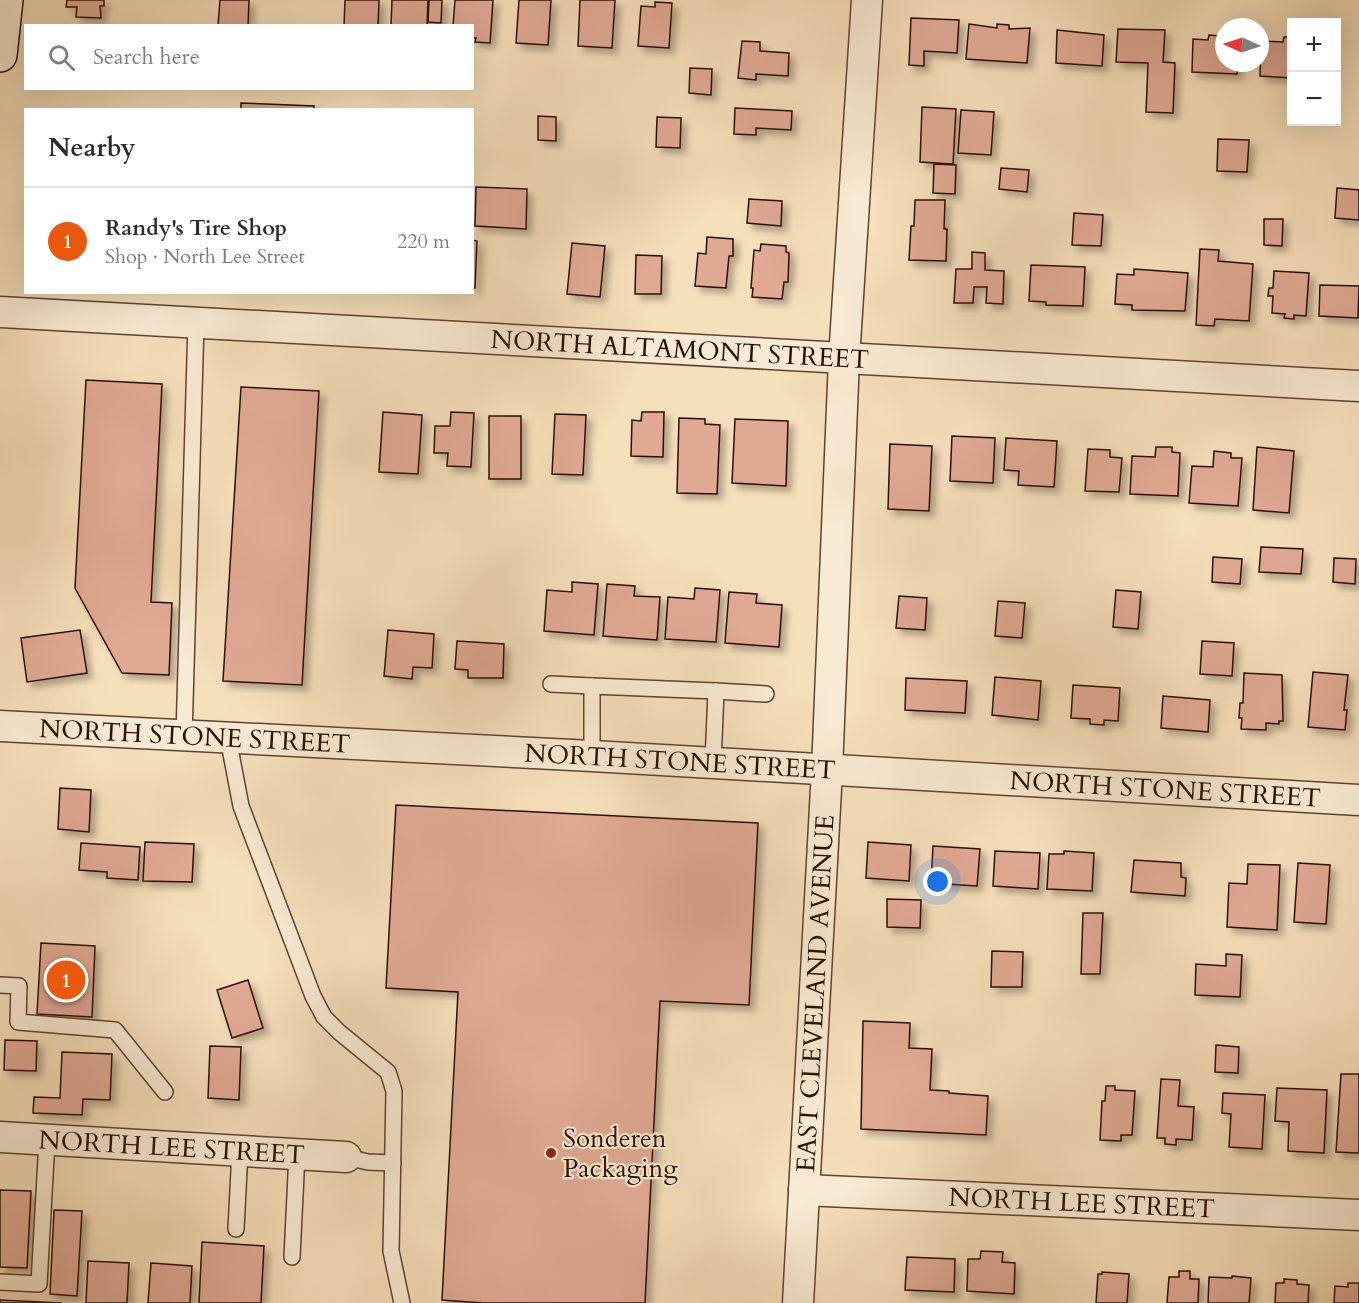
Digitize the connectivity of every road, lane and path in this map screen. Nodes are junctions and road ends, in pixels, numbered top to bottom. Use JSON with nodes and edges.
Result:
{"nodes":[{"id":1,"x":6,"y":0,"type":"edge"},
{"id":2,"x":867,"y":0,"type":"edge"},
{"id":3,"x":0,"y":55,"type":"edge"},
{"id":4,"x":0,"y":312,"type":"edge"},
{"id":5,"x":196,"y":323,"type":"junction"},
{"id":6,"x":844,"y":359,"type":"junction"},
{"id":7,"x":1359,"y":386,"type":"edge"},
{"id":8,"x":551,"y":684,"type":"dead end"},
{"id":9,"x":592,"y":686,"type":"junction"},
{"id":10,"x":716,"y":691,"type":"junction"},
{"id":11,"x":766,"y":694,"type":"dead end"},
{"id":12,"x":0,"y":726,"type":"edge"},
{"id":13,"x":184,"y":736,"type":"junction"},
{"id":14,"x":228,"y":738,"type":"junction"},
{"id":15,"x":592,"y":756,"type":"junction"},
{"id":16,"x":713,"y":763,"type":"junction"},
{"id":17,"x":827,"y":770,"type":"junction"},
{"id":18,"x":1359,"y":800,"type":"edge"},
{"id":19,"x":0,"y":985,"type":"edge"},
{"id":20,"x":165,"y":1092,"type":"dead end"},
{"id":21,"x":0,"y":1137,"type":"edge"},
{"id":22,"x":47,"y":1140,"type":"junction"},
{"id":23,"x":240,"y":1151,"type":"junction"},
{"id":24,"x":297,"y":1154,"type":"junction"},
{"id":25,"x":346,"y":1157,"type":"joint"},
{"id":26,"x":393,"y":1163,"type":"junction"},
{"id":27,"x":804,"y":1190,"type":"junction"},
{"id":28,"x":1359,"y":1215,"type":"edge"},
{"id":29,"x":236,"y":1229,"type":"dead end"},
{"id":30,"x":292,"y":1257,"type":"dead end"},
{"id":31,"x":0,"y":1282,"type":"edge"},
{"id":32,"x":402,"y":1303,"type":"edge"},
{"id":33,"x":798,"y":1303,"type":"edge"}],
"edges":[{"from":1,"to":3,"type":"main road"},
{"from":2,"to":6,"type":"street","name":"EAST CLEVELAND AVENUE"},
{"from":4,"to":5,"type":"street","name":"NORTH ALTAMONT STREET"},
{"from":5,"to":6,"type":"street","name":"NORTH ALTAMONT STREET"},
{"from":5,"to":13,"type":"lane"},
{"from":6,"to":7,"type":"street","name":"NORTH ALTAMONT STREET"},
{"from":6,"to":17,"type":"street","name":"EAST CLEVELAND AVENUE"},
{"from":8,"to":9,"type":"lane"},
{"from":9,"to":10,"type":"lane"},
{"from":9,"to":15,"type":"lane"},
{"from":10,"to":11,"type":"lane"},
{"from":10,"to":16,"type":"lane"},
{"from":12,"to":13,"type":"street","name":"NORTH STONE STREET"},
{"from":13,"to":14,"type":"street","name":"NORTH STONE STREET"},
{"from":14,"to":15,"type":"street","name":"NORTH STONE STREET"},
{"from":14,"to":26,"type":"lane"},
{"from":15,"to":16,"type":"street","name":"NORTH STONE STREET"},
{"from":16,"to":17,"type":"street","name":"NORTH STONE STREET"},
{"from":17,"to":18,"type":"street","name":"NORTH STONE STREET"},
{"from":17,"to":27,"type":"street","name":"EAST CLEVELAND AVENUE"},
{"from":19,"to":20,"type":"lane"},
{"from":21,"to":22,"type":"street","name":"NORTH LEE STREET"},
{"from":22,"to":23,"type":"street","name":"NORTH LEE STREET"},
{"from":22,"to":31,"type":"lane"},
{"from":23,"to":24,"type":"street","name":"NORTH LEE STREET"},
{"from":23,"to":29,"type":"lane"},
{"from":24,"to":25,"type":"street","name":"NORTH LEE STREET"},
{"from":24,"to":30,"type":"lane"},
{"from":25,"to":26,"type":"lane"},
{"from":26,"to":32,"type":"lane"},
{"from":27,"to":28,"type":"street","name":"NORTH LEE STREET"},
{"from":27,"to":33,"type":"street","name":"EAST CLEVELAND AVENUE"}]}
